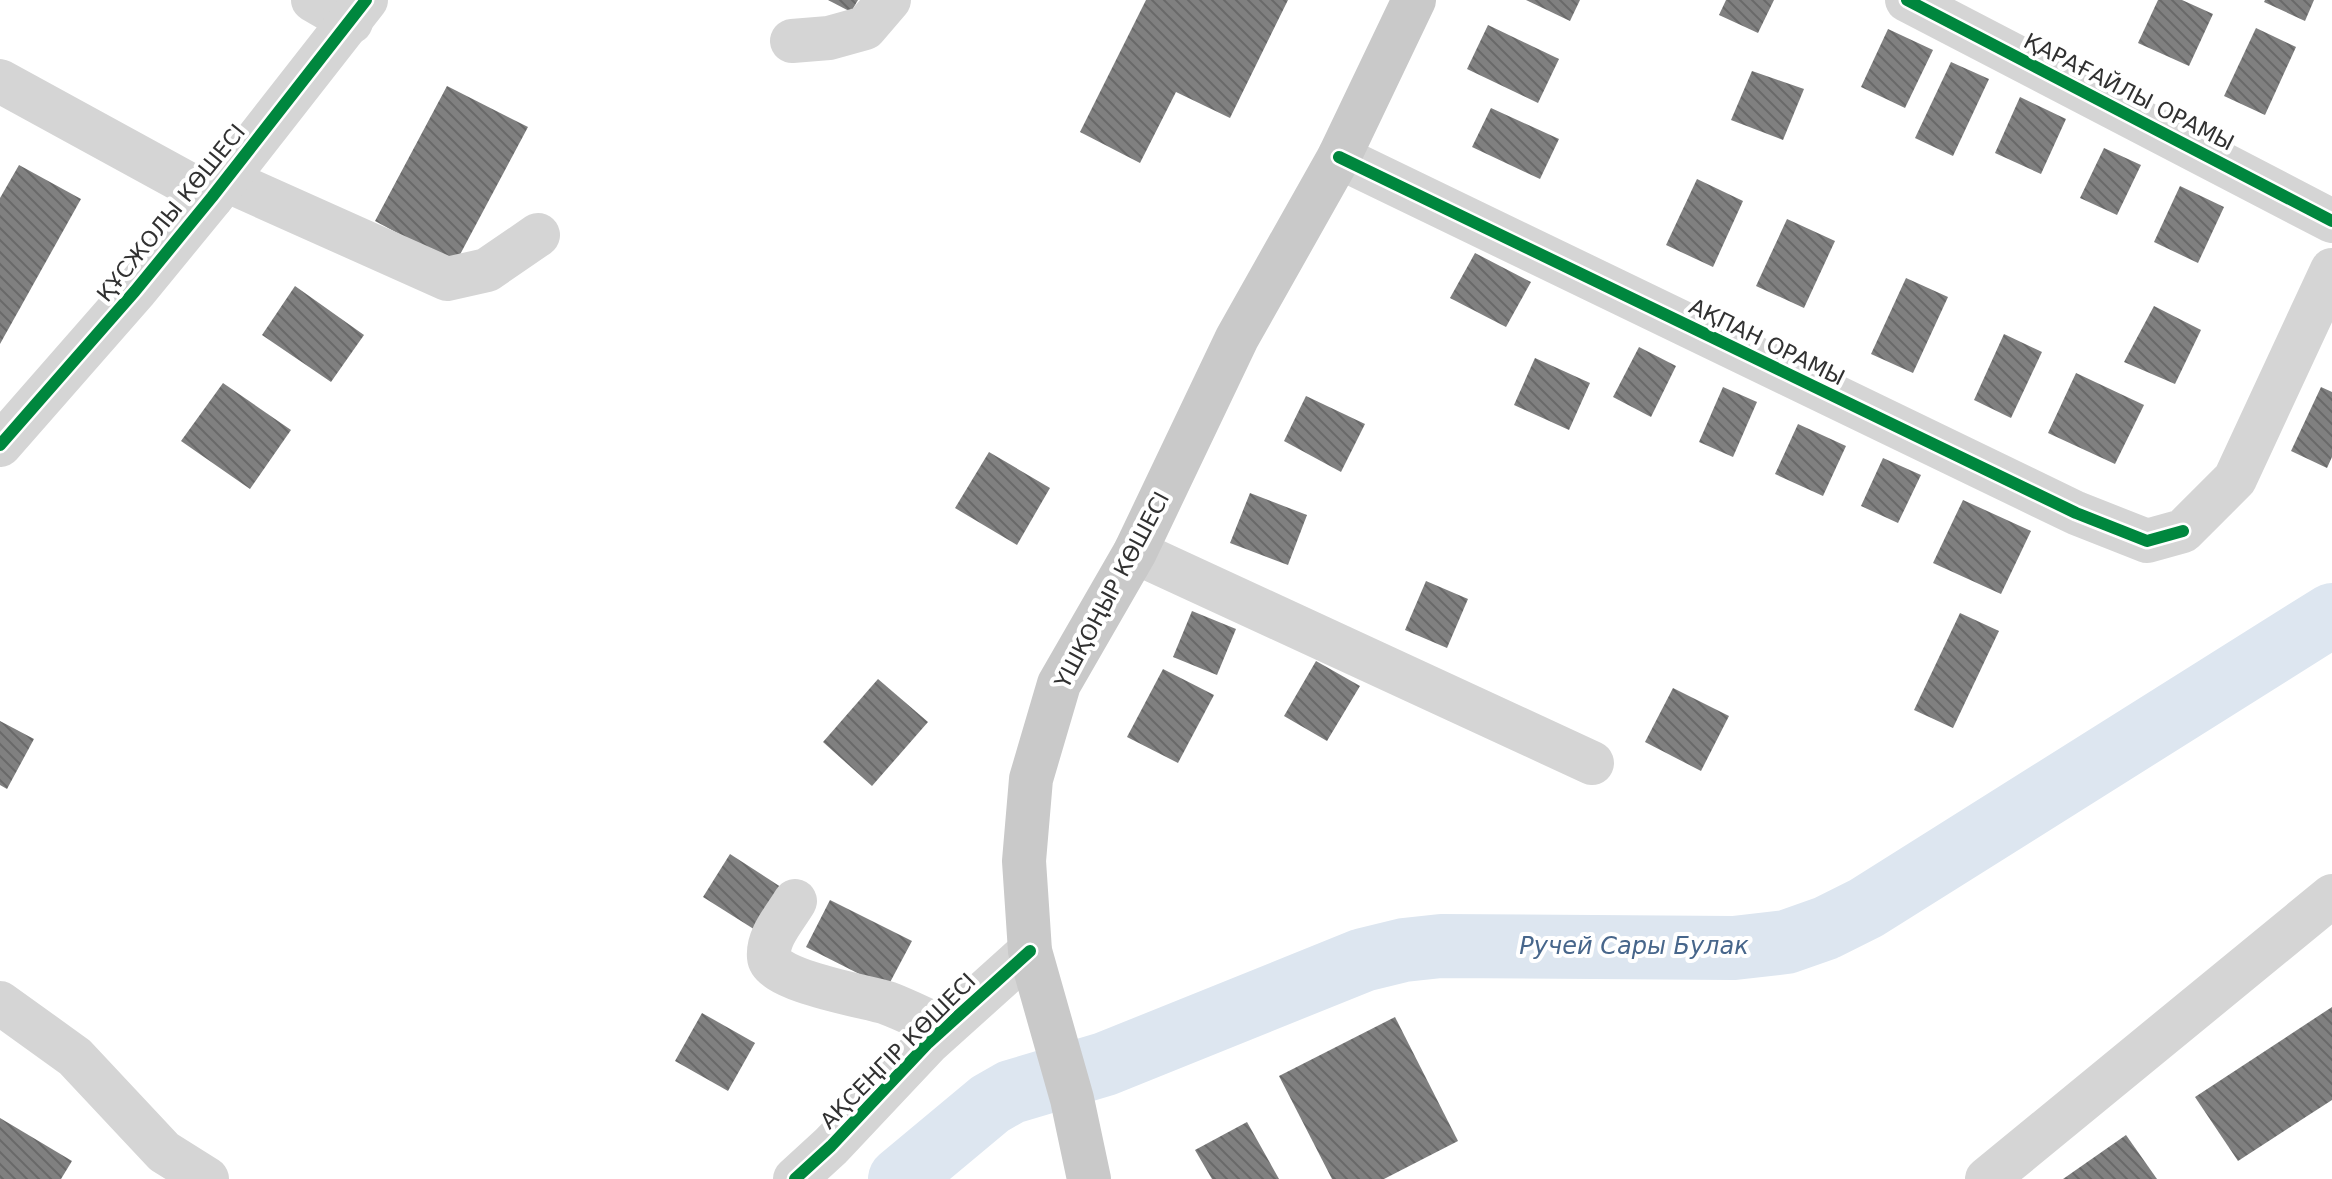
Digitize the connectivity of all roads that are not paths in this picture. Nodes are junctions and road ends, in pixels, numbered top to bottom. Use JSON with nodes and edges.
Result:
{"nodes":[{"id":1,"x":313,"y":0,"type":"edge"},
{"id":2,"x":889,"y":0,"type":"edge"},
{"id":3,"x":1414,"y":0,"type":"edge"},
{"id":4,"x":1907,"y":0,"type":"edge"},
{"id":5,"x":358,"y":11,"type":"edge"},
{"id":6,"x":792,"y":41,"type":"dead end"},
{"id":7,"x":0,"y":81,"type":"edge"},
{"id":8,"x":1339,"y":157,"type":"junction"},
{"id":9,"x":219,"y":189,"type":"junction"},
{"id":10,"x":2329,"y":212,"type":"edge"},
{"id":11,"x":538,"y":235,"type":"dead end"},
{"id":12,"x":2332,"y":270,"type":"edge"},
{"id":13,"x":0,"y":444,"type":"edge"},
{"id":14,"x":1135,"y":552,"type":"junction"},
{"id":15,"x":1592,"y":763,"type":"dead end"},
{"id":16,"x":2332,"y":896,"type":"edge"},
{"id":17,"x":795,"y":901,"type":"dead end"},
{"id":18,"x":1030,"y":951,"type":"junction"},
{"id":19,"x":0,"y":1003,"type":"edge"},
{"id":20,"x":944,"y":1028,"type":"junction"},
{"id":21,"x":207,"y":1179,"type":"edge"},
{"id":22,"x":795,"y":1179,"type":"edge"},
{"id":23,"x":1089,"y":1179,"type":"edge"},
{"id":24,"x":1987,"y":1179,"type":"edge"}],
"edges":[{"from":1,"to":5,"type":"street"},
{"from":2,"to":6,"type":"street"},
{"from":3,"to":8,"type":"main road","name":"ҮШҚОҢЫР КӨШЕСІ"},
{"from":4,"to":10,"type":"street","name":"ҚАРАҒАЙЛЫ ОРАМЫ"},
{"from":5,"to":9,"type":"street","name":"ҚҰСЖОЛЫ КӨШЕСІ"},
{"from":7,"to":9,"type":"street"},
{"from":8,"to":12,"type":"street","name":"АҚПАН ОРАМЫ"},
{"from":8,"to":14,"type":"main road","name":"ҮШҚОҢЫР КӨШЕСІ"},
{"from":9,"to":11,"type":"street"},
{"from":9,"to":13,"type":"street","name":"ҚҰСЖОЛЫ КӨШЕСІ"},
{"from":14,"to":15,"type":"street"},
{"from":14,"to":18,"type":"main road","name":"ҮШҚОҢЫР КӨШЕСІ"},
{"from":16,"to":24,"type":"street"},
{"from":17,"to":20,"type":"street"},
{"from":18,"to":20,"type":"street","name":"АҚСЕҢГІР КӨШЕСІ"},
{"from":18,"to":23,"type":"main road","name":"ҮШҚОҢЫР КӨШЕСІ"},
{"from":19,"to":21,"type":"street"},
{"from":20,"to":22,"type":"street","name":"АҚСЕҢГІР КӨШЕСІ"}]}
